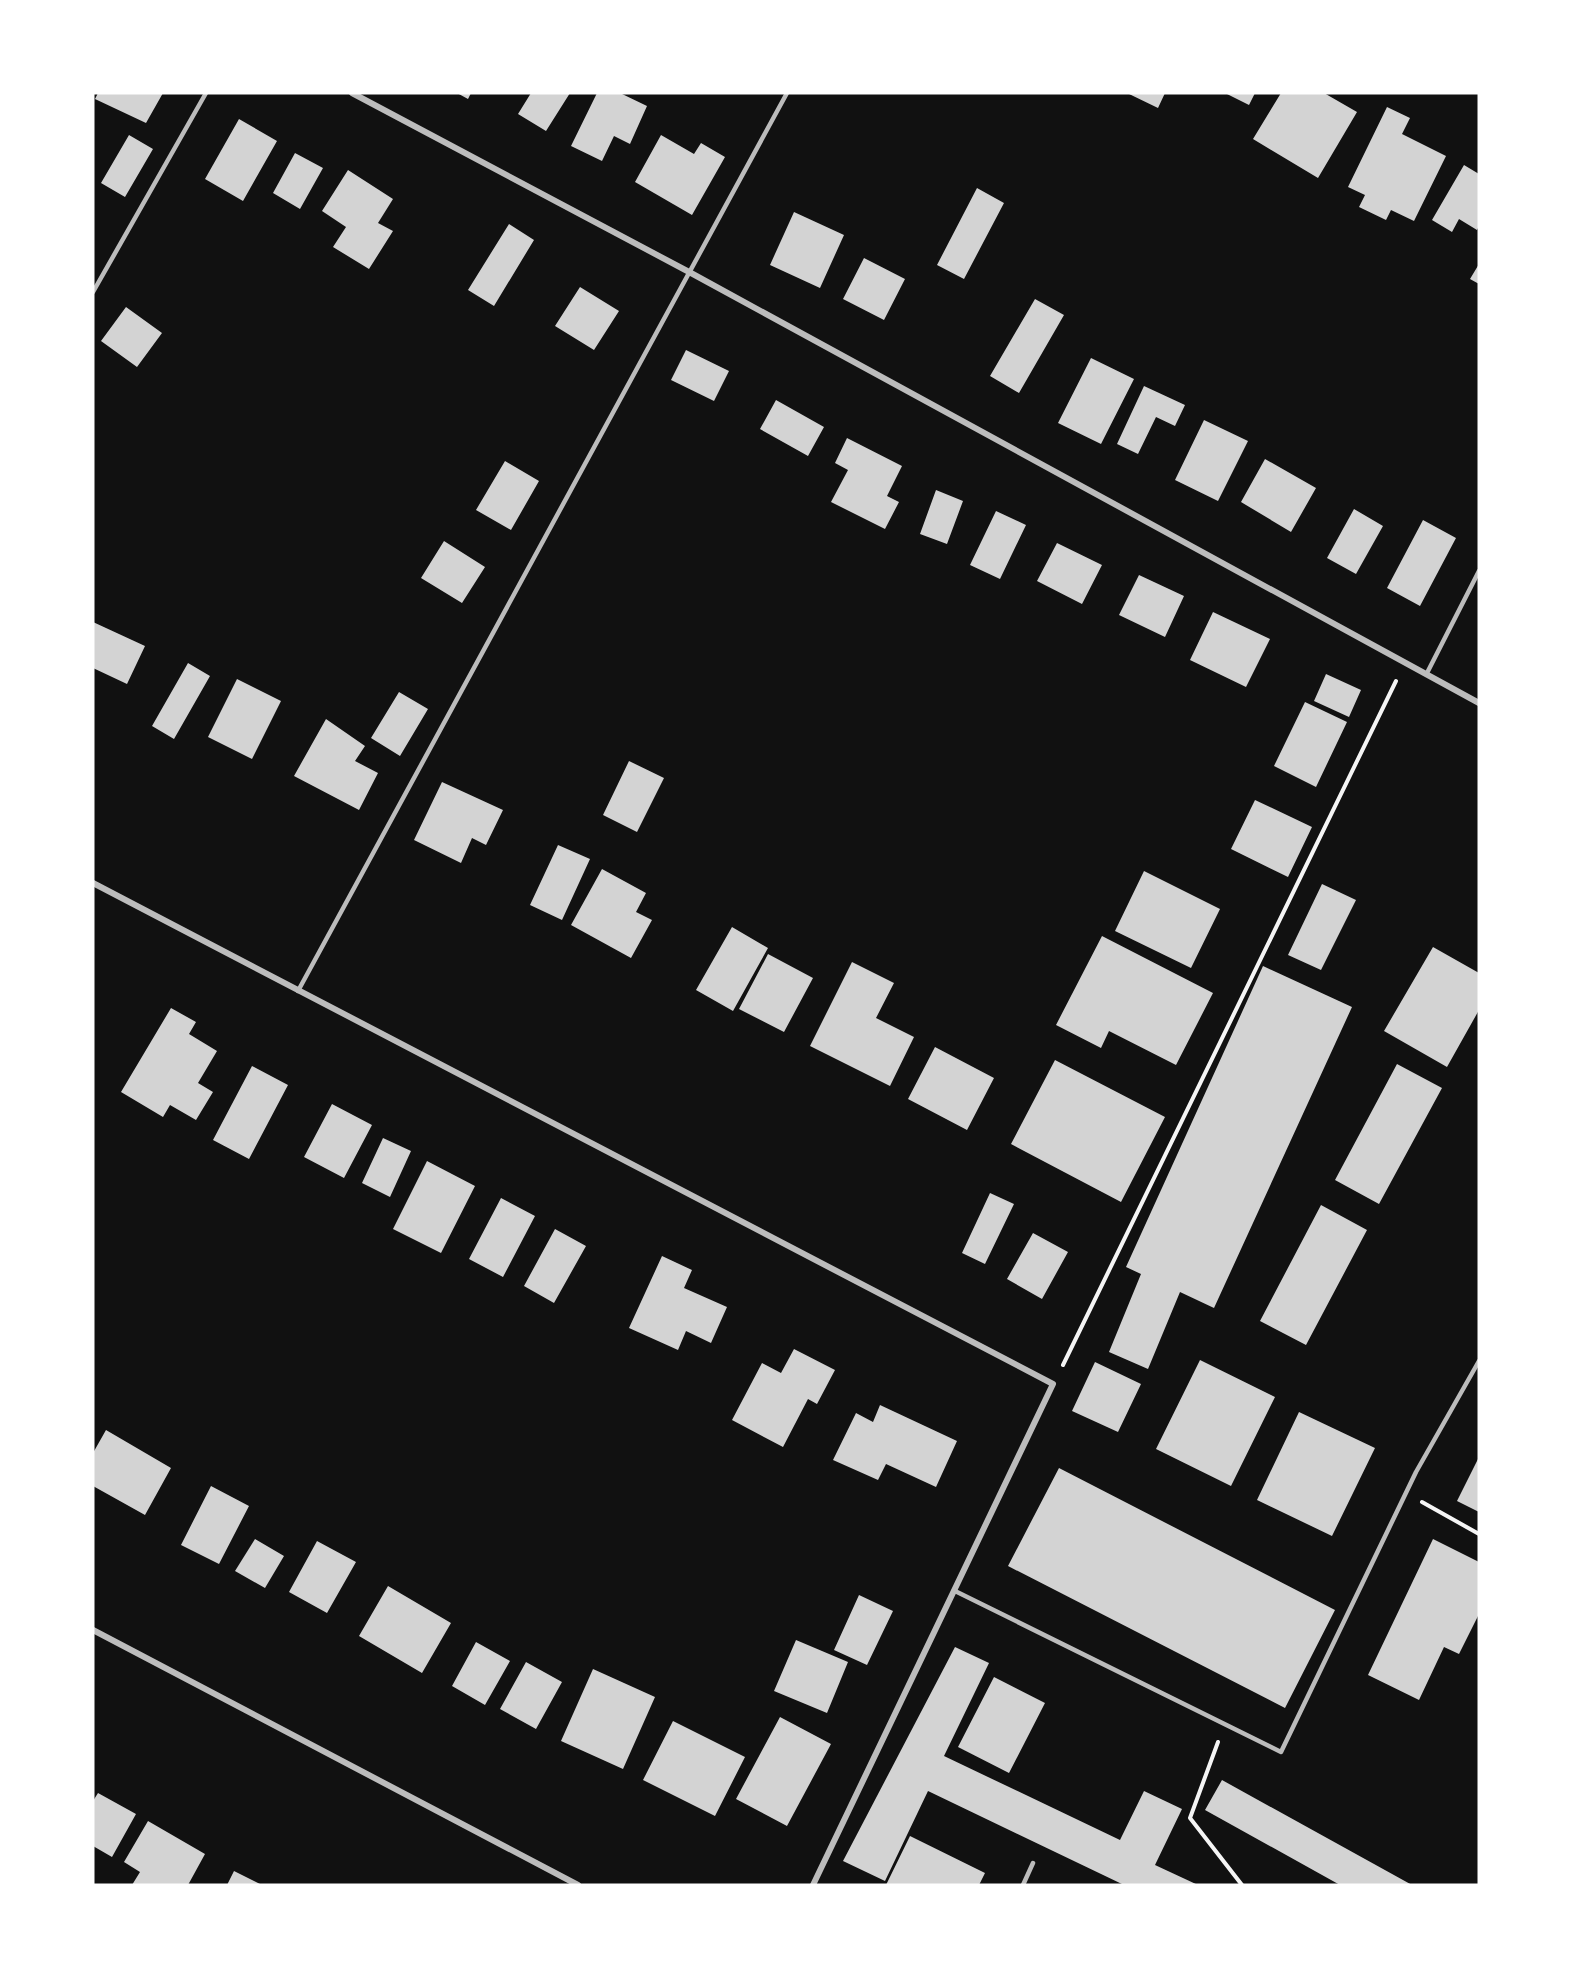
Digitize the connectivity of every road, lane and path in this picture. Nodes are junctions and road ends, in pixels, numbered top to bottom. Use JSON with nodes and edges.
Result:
{"nodes":[{"id":1,"x":206,"y":93,"type":"edge"},
{"id":2,"x":352,"y":93,"type":"edge"},
{"id":3,"x":787,"y":93,"type":"edge"},
{"id":4,"x":691,"y":273,"type":"junction"},
{"id":5,"x":93,"y":292,"type":"edge"},
{"id":6,"x":1479,"y":571,"type":"edge"},
{"id":7,"x":1405,"y":662,"type":"junction"},
{"id":8,"x":1427,"y":673,"type":"junction"},
{"id":9,"x":1479,"y":703,"type":"edge"},
{"id":10,"x":93,"y":883,"type":"edge"},
{"id":11,"x":298,"y":991,"type":"junction"},
{"id":12,"x":1479,"y":1361,"type":"edge"},
{"id":13,"x":1053,"y":1384,"type":"junction"},
{"id":14,"x":1406,"y":1493,"type":"junction"},
{"id":15,"x":1479,"y":1534,"type":"edge"},
{"id":16,"x":955,"y":1591,"type":"junction"},
{"id":17,"x":93,"y":1630,"type":"edge"},
{"id":18,"x":1225,"y":1724,"type":"junction"},
{"id":19,"x":1033,"y":1863,"type":"dead end"},
{"id":20,"x":578,"y":1885,"type":"edge"},
{"id":21,"x":813,"y":1885,"type":"edge"},
{"id":22,"x":1023,"y":1885,"type":"edge"},
{"id":23,"x":1242,"y":1885,"type":"edge"}],
"edges":[{"from":1,"to":5,"type":"lane"},
{"from":2,"to":4,"type":"street"},
{"from":3,"to":4,"type":"lane"},
{"from":4,"to":7,"type":"street"},
{"from":4,"to":11,"type":"lane"},
{"from":6,"to":8,"type":"lane"},
{"from":7,"to":8,"type":"street"},
{"from":7,"to":13,"type":"path"},
{"from":8,"to":9,"type":"street"},
{"from":10,"to":11,"type":"street"},
{"from":11,"to":13,"type":"street"},
{"from":12,"to":14,"type":"lane"},
{"from":13,"to":16,"type":"street"},
{"from":14,"to":15,"type":"path"},
{"from":14,"to":18,"type":"lane"},
{"from":16,"to":18,"type":"lane"},
{"from":16,"to":21,"type":"street"},
{"from":17,"to":20,"type":"street"},
{"from":18,"to":23,"type":"path"},
{"from":19,"to":22,"type":"lane"}]}
